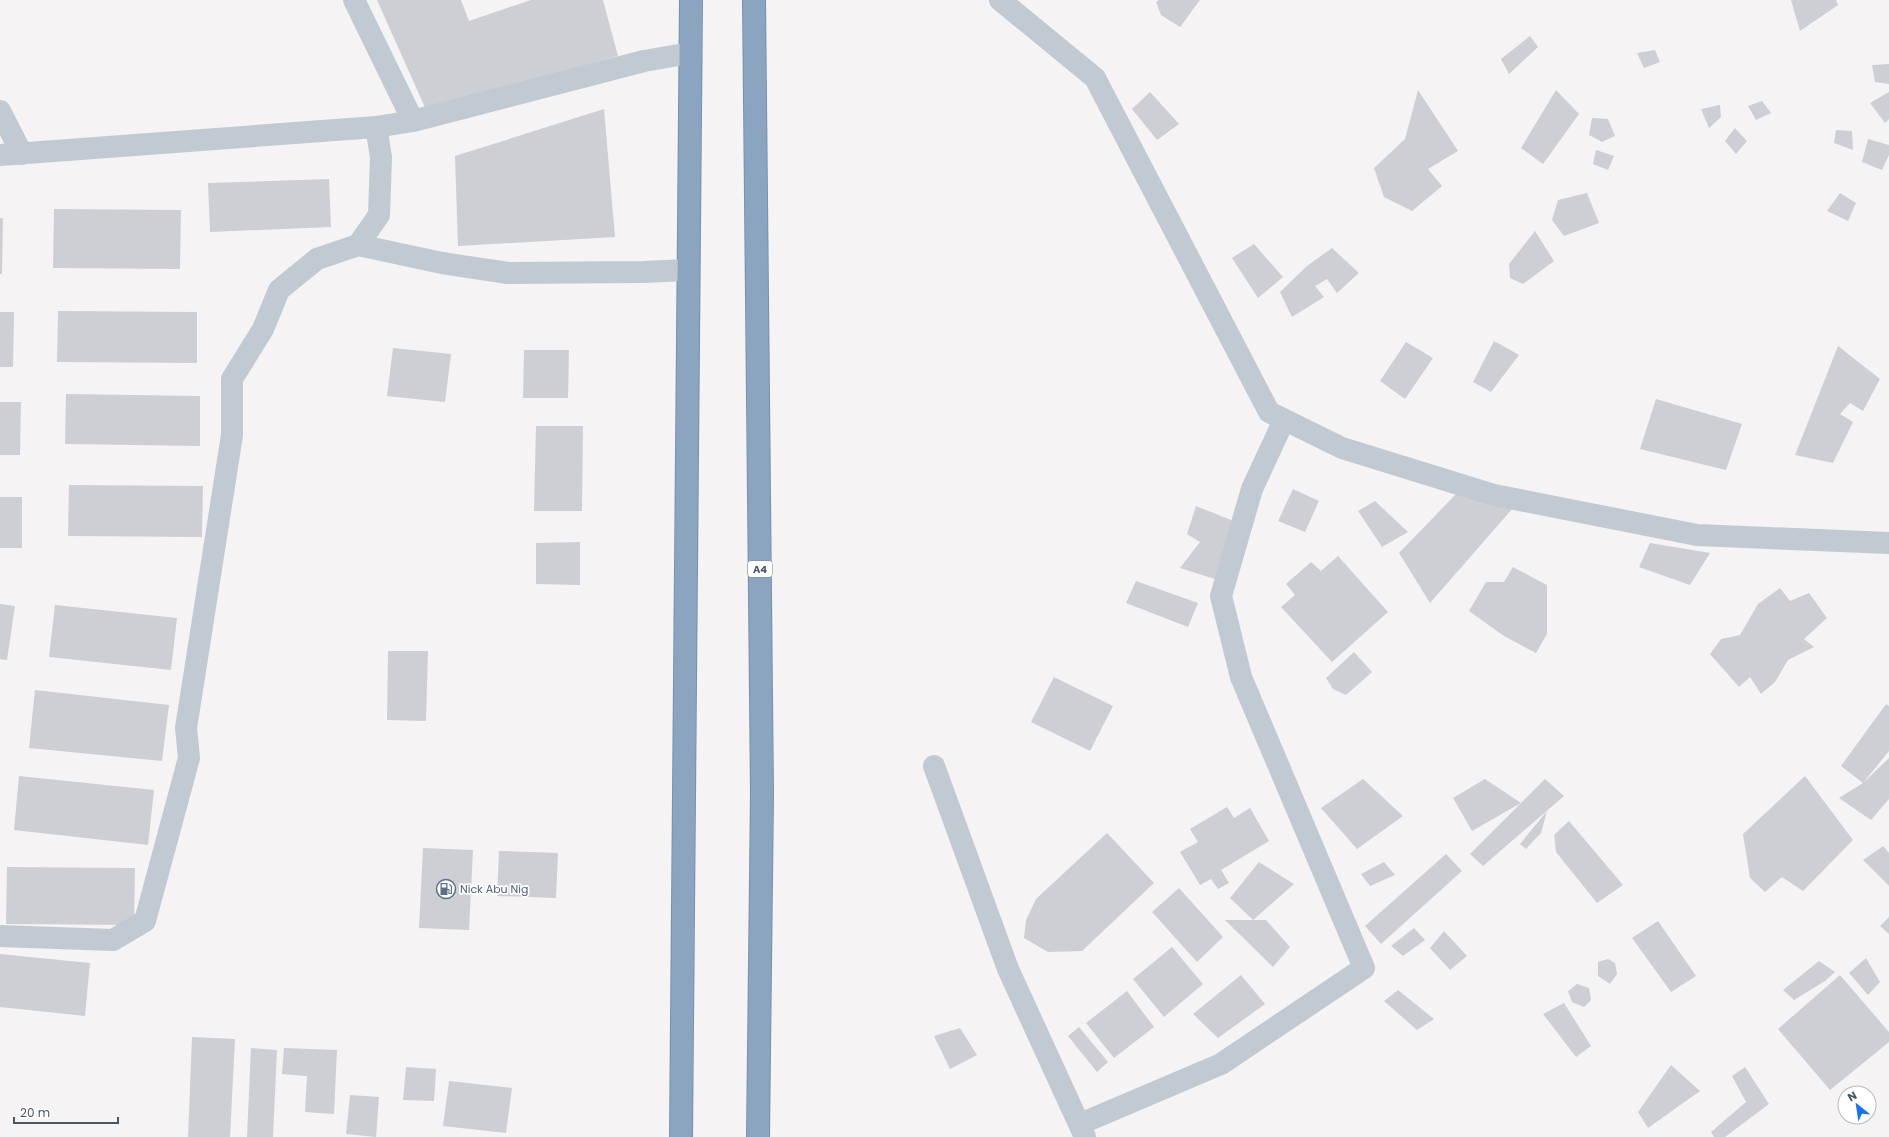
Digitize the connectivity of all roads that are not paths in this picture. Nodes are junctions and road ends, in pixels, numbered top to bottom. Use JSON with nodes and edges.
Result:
{"nodes":[{"id":1,"x":354,"y":0,"type":"edge"},
{"id":2,"x":691,"y":0,"type":"edge"},
{"id":3,"x":754,"y":0,"type":"edge"},
{"id":4,"x":1000,"y":0,"type":"edge"},
{"id":5,"x":690,"y":53,"type":"junction"},
{"id":6,"x":0,"y":111,"type":"edge"},
{"id":7,"x":413,"y":121,"type":"junction"},
{"id":8,"x":376,"y":127,"type":"junction"},
{"id":9,"x":22,"y":154,"type":"junction"},
{"id":10,"x":0,"y":155,"type":"edge"},
{"id":11,"x":358,"y":245,"type":"junction"},
{"id":12,"x":688,"y":270,"type":"junction"},
{"id":13,"x":1284,"y":420,"type":"junction"},
{"id":14,"x":1889,"y":543,"type":"edge"},
{"id":15,"x":934,"y":766,"type":"dead end"},
{"id":16,"x":0,"y":936,"type":"edge"},
{"id":17,"x":1082,"y":1130,"type":"edge"},
{"id":18,"x":681,"y":1137,"type":"edge"},
{"id":19,"x":758,"y":1137,"type":"edge"}],
"edges":[{"from":1,"to":7,"type":"street"},
{"from":2,"to":5,"type":"highway"},
{"from":3,"to":19,"type":"highway","number":"A4"},
{"from":4,"to":13,"type":"street"},
{"from":5,"to":7,"type":"street"},
{"from":5,"to":12,"type":"highway"},
{"from":6,"to":9,"type":"street"},
{"from":7,"to":8,"type":"street"},
{"from":8,"to":9,"type":"street"},
{"from":8,"to":11,"type":"street"},
{"from":9,"to":10,"type":"street"},
{"from":11,"to":12,"type":"street"},
{"from":11,"to":16,"type":"street"},
{"from":12,"to":18,"type":"highway"},
{"from":13,"to":14,"type":"street"},
{"from":13,"to":17,"type":"street"},
{"from":15,"to":17,"type":"street"}]}
